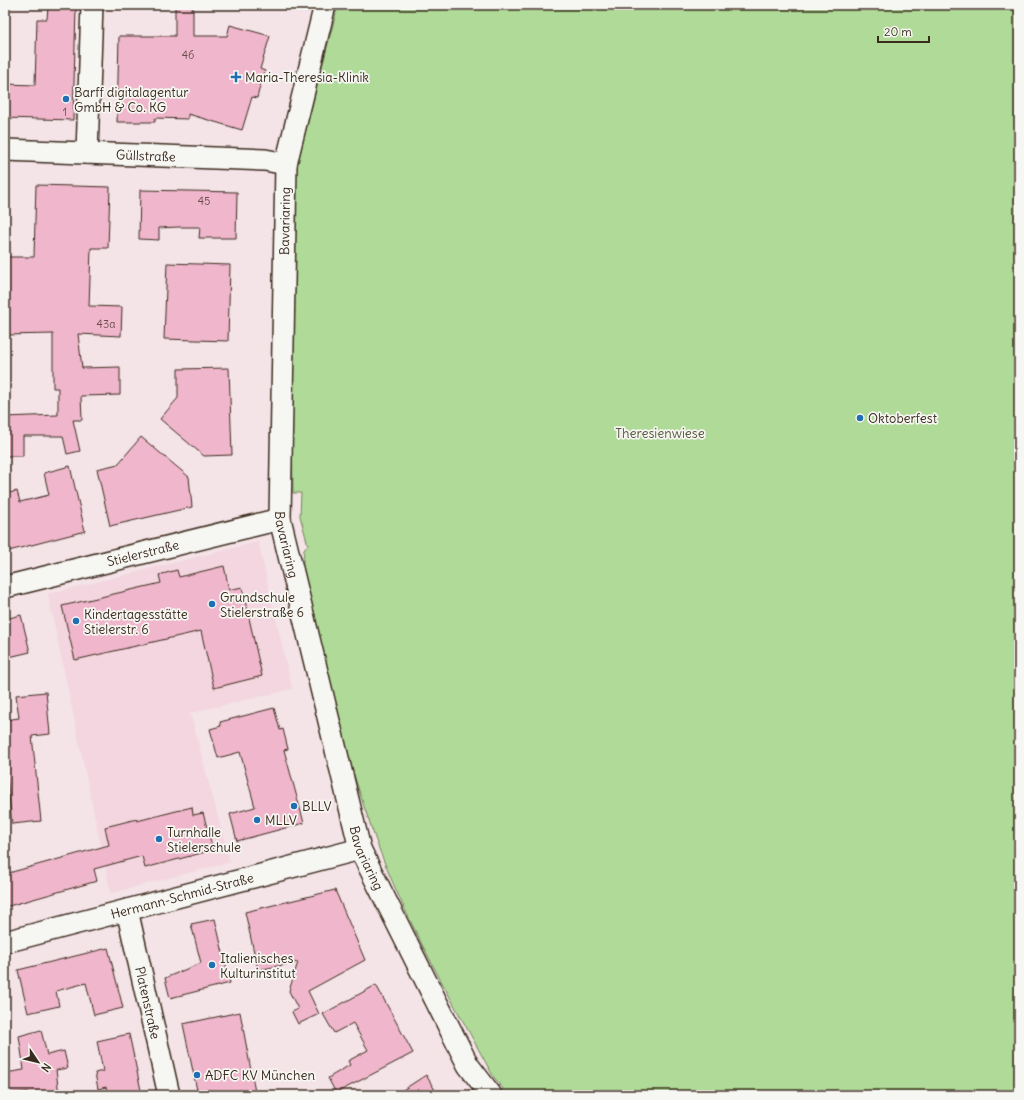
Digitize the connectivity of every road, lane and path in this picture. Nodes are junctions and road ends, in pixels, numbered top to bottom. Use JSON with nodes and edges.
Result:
{"nodes":[{"id":1,"x":92,"y":5,"type":"edge"},
{"id":2,"x":325,"y":5,"type":"edge"},
{"id":3,"x":5,"y":150,"type":"edge"},
{"id":4,"x":87,"y":153,"type":"junction"},
{"id":5,"x":286,"y":164,"type":"junction"},
{"id":6,"x":280,"y":519,"type":"junction"},
{"id":7,"x":5,"y":587,"type":"edge"},
{"id":8,"x":360,"y":849,"type":"junction"},
{"id":9,"x":127,"y":910,"type":"junction"},
{"id":10,"x":5,"y":942,"type":"edge"},
{"id":11,"x":169,"y":1095,"type":"edge"},
{"id":12,"x":491,"y":1095,"type":"edge"}],
"edges":[{"from":1,"to":4,"type":"street"},
{"from":2,"to":5,"type":"street","name":"Bavariaring"},
{"from":3,"to":4,"type":"street","name":"Güllstraße"},
{"from":4,"to":5,"type":"street","name":"Güllstraße"},
{"from":5,"to":6,"type":"street","name":"Bavariaring"},
{"from":6,"to":7,"type":"street","name":"Stielerstraße"},
{"from":6,"to":8,"type":"street","name":"Bavariaring"},
{"from":8,"to":9,"type":"street","name":"Hermann-Schmid-Straße"},
{"from":8,"to":12,"type":"street","name":"Bavariaring"},
{"from":9,"to":10,"type":"street","name":"Hermann-Schmid-Straße"},
{"from":9,"to":11,"type":"street","name":"Platenstraße"}]}
